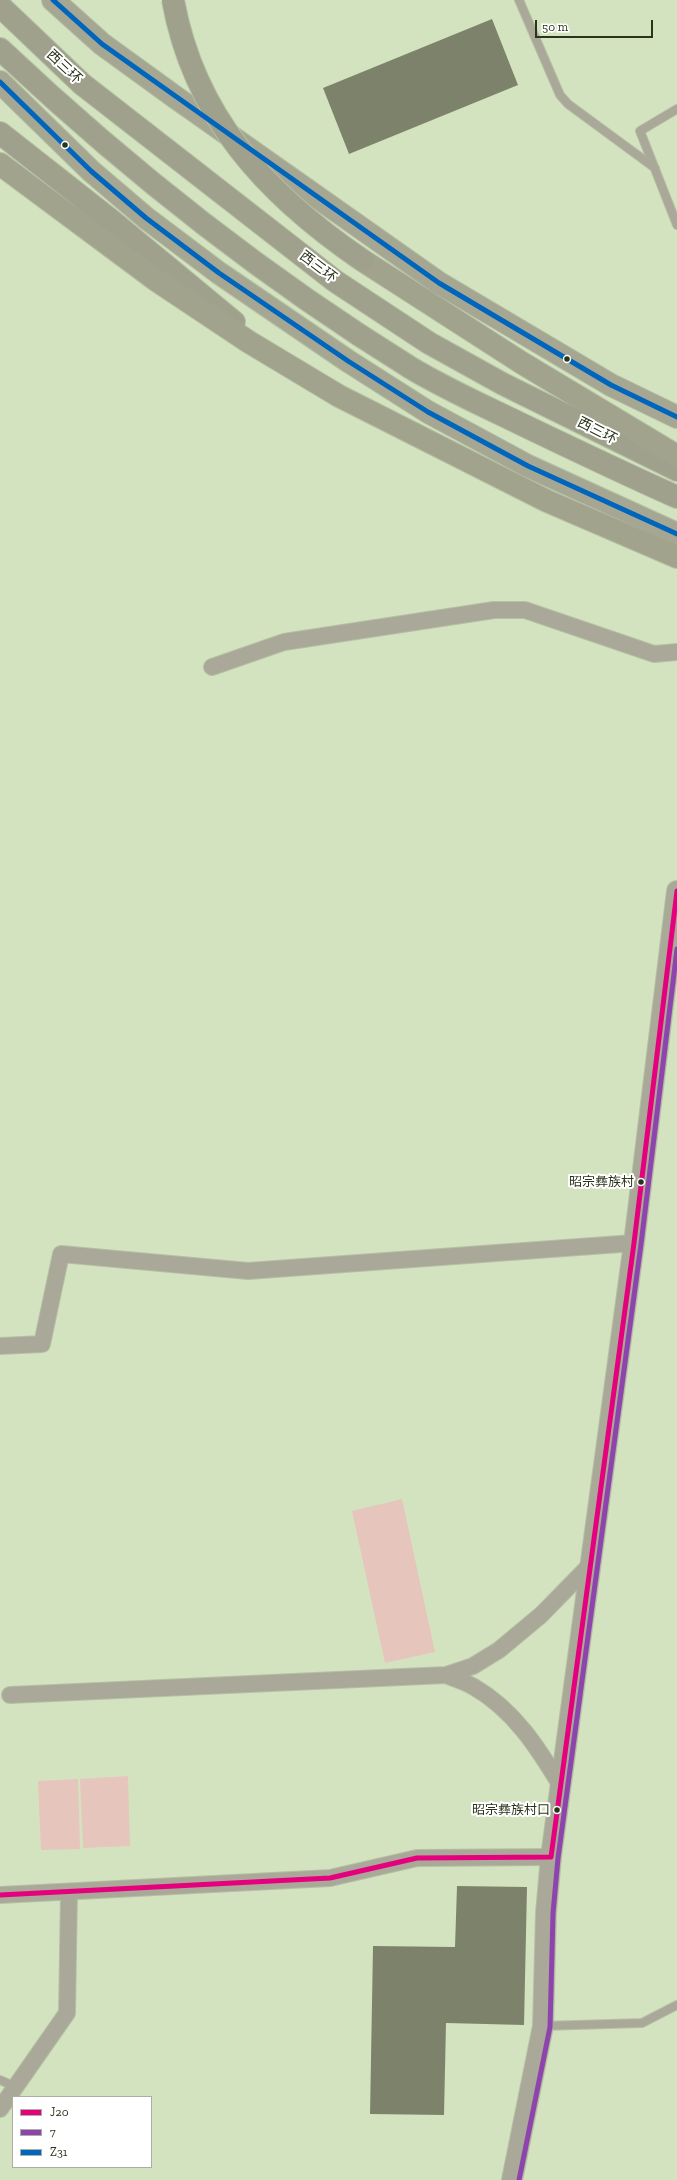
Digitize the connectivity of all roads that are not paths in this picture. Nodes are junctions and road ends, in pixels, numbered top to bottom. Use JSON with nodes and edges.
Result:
{"nodes":[{"id":1,"x":53,"y":0,"type":"edge"},
{"id":2,"x":173,"y":0,"type":"edge"},
{"id":3,"x":519,"y":0,"type":"edge"},
{"id":4,"x":0,"y":6,"type":"edge"},
{"id":5,"x":0,"y":49,"type":"edge"},
{"id":6,"x":0,"y":82,"type":"edge"},
{"id":7,"x":677,"y":109,"type":"edge"},
{"id":8,"x":0,"y":133,"type":"edge"},
{"id":9,"x":0,"y":164,"type":"edge"},
{"id":10,"x":655,"y":168,"type":"junction"},
{"id":11,"x":677,"y":225,"type":"edge"},
{"id":12,"x":288,"y":366,"type":"junction"},
{"id":13,"x":677,"y":417,"type":"edge"},
{"id":14,"x":677,"y":456,"type":"edge"},
{"id":15,"x":677,"y":470,"type":"edge"},
{"id":16,"x":677,"y":498,"type":"edge"},
{"id":17,"x":677,"y":534,"type":"edge"},
{"id":18,"x":677,"y":557,"type":"edge"},
{"id":19,"x":677,"y":652,"type":"edge"},
{"id":20,"x":212,"y":667,"type":"dead end"},
{"id":21,"x":677,"y":891,"type":"edge"},
{"id":22,"x":634,"y":1243,"type":"junction"},
{"id":23,"x":0,"y":1346,"type":"edge"},
{"id":24,"x":591,"y":1564,"type":"junction"},
{"id":25,"x":446,"y":1675,"type":"junction"},
{"id":26,"x":10,"y":1695,"type":"dead end"},
{"id":27,"x":561,"y":1786,"type":"junction"},
{"id":28,"x":551,"y":1857,"type":"junction"},
{"id":29,"x":69,"y":1892,"type":"junction"},
{"id":30,"x":0,"y":1895,"type":"edge"},
{"id":31,"x":677,"y":2005,"type":"edge"},
{"id":32,"x":543,"y":2026,"type":"junction"},
{"id":33,"x":0,"y":2080,"type":"edge"},
{"id":34,"x":16,"y":2088,"type":"junction"},
{"id":35,"x":0,"y":2109,"type":"edge"},
{"id":36,"x":512,"y":2180,"type":"edge"}],
"edges":[{"from":1,"to":13,"type":"main road"},
{"from":2,"to":14,"type":"highway","bridge":true},
{"from":3,"to":10,"type":"lane"},
{"from":4,"to":15,"type":"highway","name":"西三环"},
{"from":5,"to":16,"type":"highway","name":"西三环"},
{"from":6,"to":17,"type":"main road"},
{"from":7,"to":10,"type":"lane"},
{"from":8,"to":12,"type":"highway"},
{"from":9,"to":12,"type":"highway"},
{"from":10,"to":11,"type":"lane"},
{"from":12,"to":18,"type":"highway"},
{"from":19,"to":20,"type":"street"},
{"from":21,"to":22,"type":"street"},
{"from":22,"to":23,"type":"street"},
{"from":22,"to":24,"type":"street"},
{"from":24,"to":25,"type":"street"},
{"from":24,"to":27,"type":"street"},
{"from":25,"to":26,"type":"street"},
{"from":25,"to":27,"type":"street"},
{"from":27,"to":28,"type":"street"},
{"from":28,"to":29,"type":"street"},
{"from":28,"to":32,"type":"street"},
{"from":29,"to":30,"type":"street"},
{"from":29,"to":34,"type":"street"},
{"from":31,"to":32,"type":"lane"},
{"from":32,"to":36,"type":"street"},
{"from":33,"to":34,"type":"lane"},
{"from":34,"to":35,"type":"street"}]}
